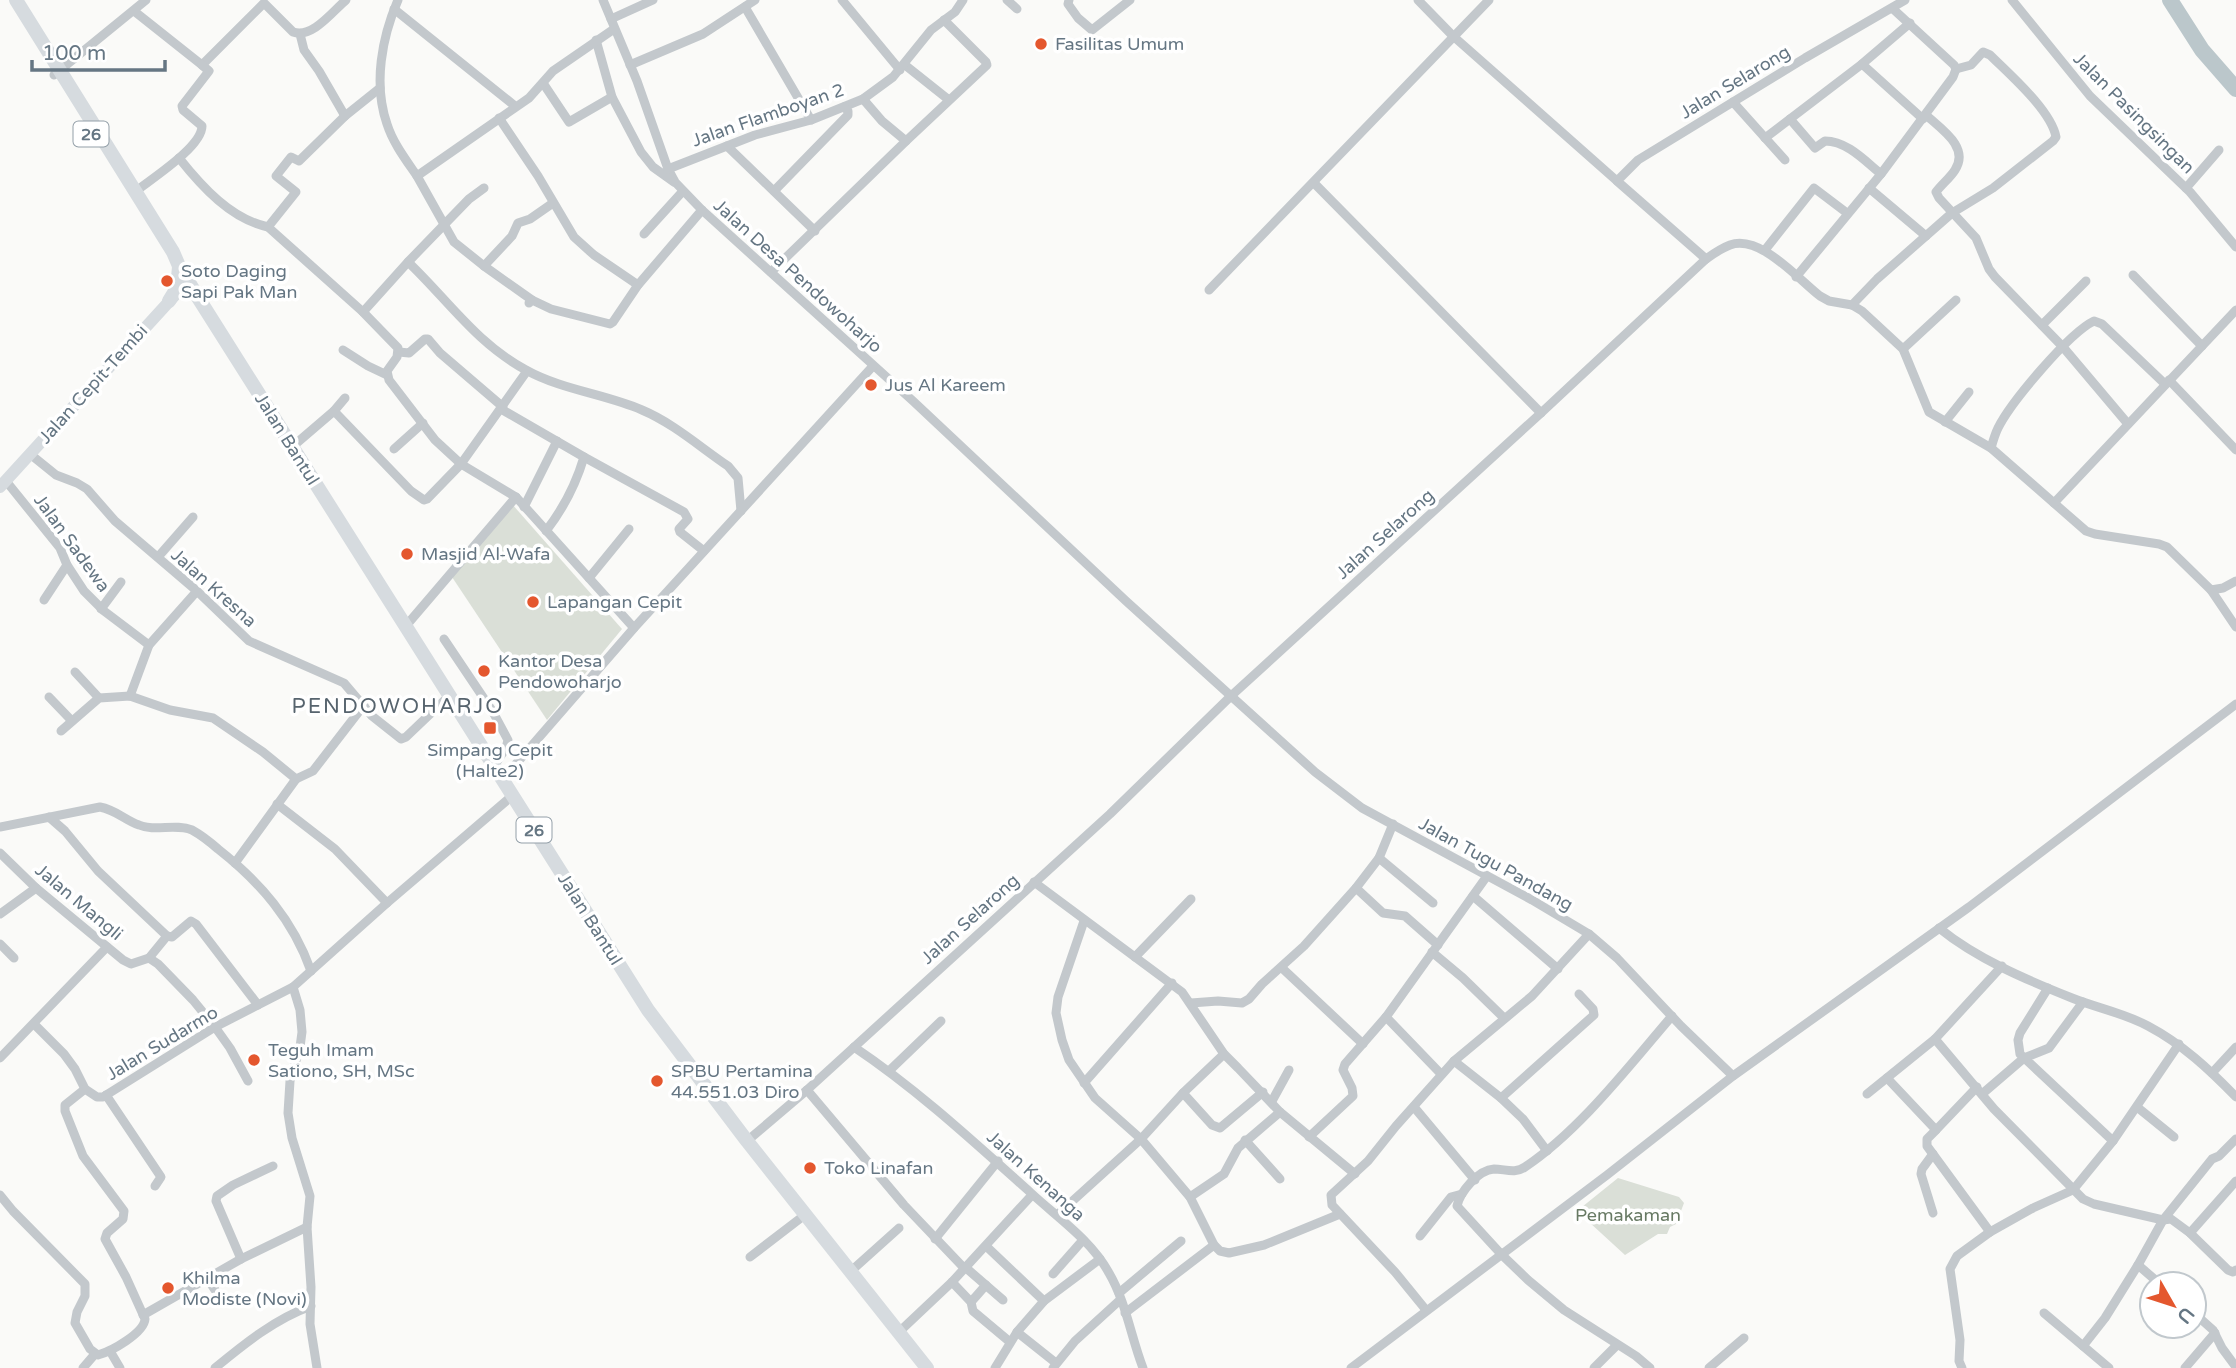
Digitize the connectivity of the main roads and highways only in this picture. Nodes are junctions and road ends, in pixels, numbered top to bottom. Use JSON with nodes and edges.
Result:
{"nodes":[{"id":1,"x":7,"y":0,"type":"edge"},
{"id":2,"x":16,"y":0,"type":"edge"},
{"id":3,"x":57,"y":73,"type":"junction"},
{"id":4,"x":179,"y":265,"type":"junction"},
{"id":5,"x":188,"y":282,"type":"junction"},
{"id":6,"x":169,"y":301,"type":"junction"},
{"id":7,"x":201,"y":303,"type":"junction"},
{"id":8,"x":3,"y":484,"type":"edge"},
{"id":9,"x":922,"y":1366,"type":"edge"}],
"edges":[{"from":1,"to":3,"type":"main road","name":"Jalan Bantul","number":"26"},
{"from":2,"to":3,"type":"main road","name":"Jalan Bantul","number":"26"},
{"from":3,"to":4,"type":"main road","name":"Jalan Bantul","number":"26"},
{"from":3,"to":4,"type":"main road","name":"Jalan Bantul","number":"26"},
{"from":4,"to":5,"type":"main road","name":"Jalan Bantul","number":"26"},
{"from":4,"to":6,"type":"main road"},
{"from":5,"to":6,"type":"main road","name":"Jalan Cepit-Tembi"},
{"from":5,"to":7,"type":"main road","name":"Jalan Bantul","number":"26"},
{"from":6,"to":7,"type":"main road"},
{"from":6,"to":8,"type":"main road","name":"Jalan Cepit-Tembi"},
{"from":7,"to":9,"type":"main road","name":"Jalan Bantul","number":"26"}]}
